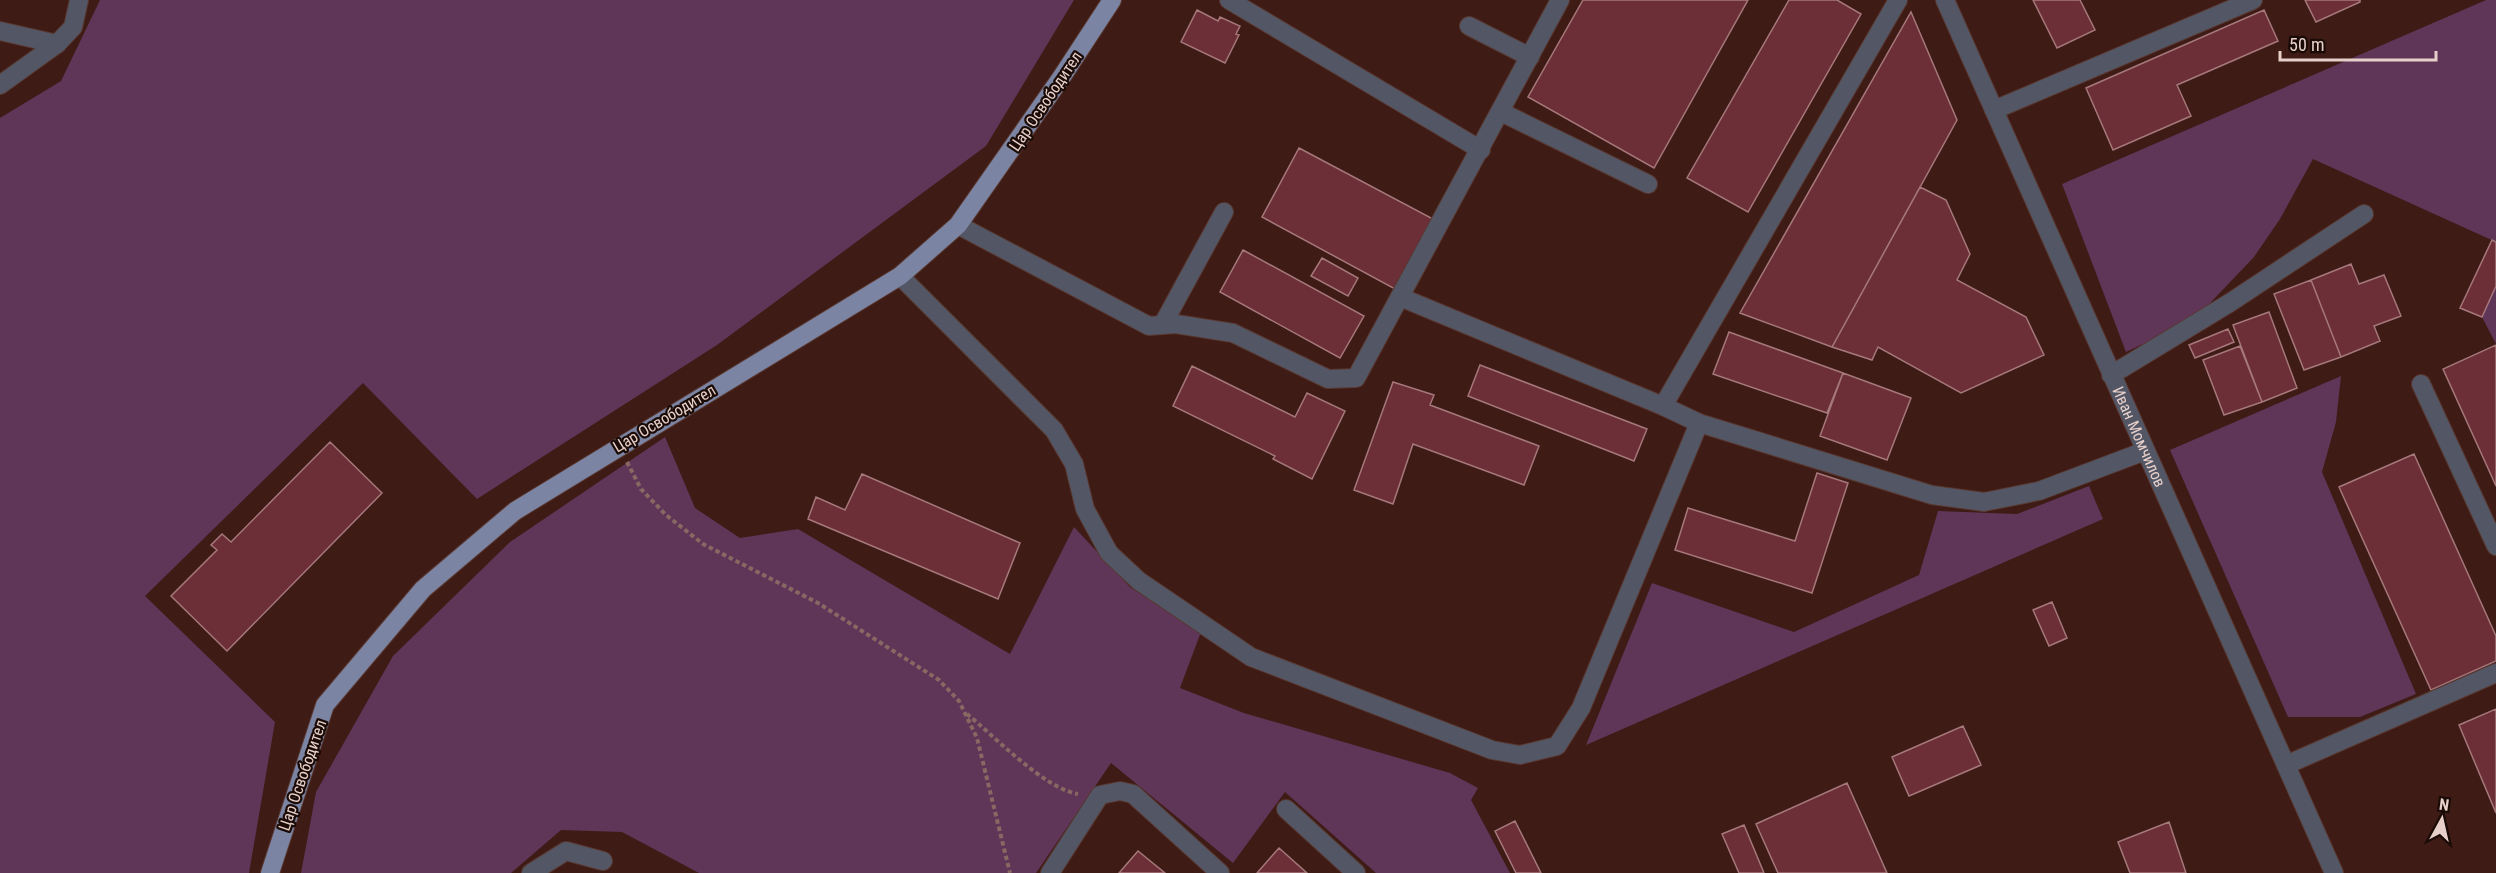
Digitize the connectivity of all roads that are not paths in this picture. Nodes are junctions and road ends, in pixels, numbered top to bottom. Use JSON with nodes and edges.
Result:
{"nodes":[{"id":1,"x":79,"y":0,"type":"edge"},
{"id":2,"x":1112,"y":0,"type":"edge"},
{"id":3,"x":1229,"y":0,"type":"edge"},
{"id":4,"x":1560,"y":0,"type":"edge"},
{"id":5,"x":1898,"y":0,"type":"edge"},
{"id":6,"x":1945,"y":0,"type":"edge"},
{"id":7,"x":2253,"y":0,"type":"edge"},
{"id":8,"x":1469,"y":26,"type":"dead end"},
{"id":9,"x":0,"y":31,"type":"edge"},
{"id":10,"x":57,"y":44,"type":"junction"},
{"id":11,"x":1530,"y":57,"type":"junction"},
{"id":12,"x":0,"y":85,"type":"edge"},
{"id":13,"x":1994,"y":110,"type":"junction"},
{"id":14,"x":1501,"y":112,"type":"junction"},
{"id":15,"x":1481,"y":150,"type":"junction"},
{"id":16,"x":1648,"y":184,"type":"dead end"},
{"id":17,"x":1224,"y":212,"type":"dead end"},
{"id":18,"x":2364,"y":214,"type":"dead end"},
{"id":19,"x":958,"y":225,"type":"junction"},
{"id":20,"x":900,"y":276,"type":"junction"},
{"id":21,"x":1400,"y":297,"type":"junction"},
{"id":22,"x":1163,"y":324,"type":"junction"},
{"id":23,"x":2111,"y":375,"type":"junction"},
{"id":24,"x":2421,"y":384,"type":"dead end"},
{"id":25,"x":1663,"y":406,"type":"junction"},
{"id":26,"x":1699,"y":423,"type":"junction"},
{"id":27,"x":2145,"y":451,"type":"junction"},
{"id":28,"x":2496,"y":546,"type":"edge"},
{"id":29,"x":2496,"y":673,"type":"edge"},
{"id":30,"x":2286,"y":765,"type":"junction"},
{"id":31,"x":1286,"y":809,"type":"dead end"},
{"id":32,"x":603,"y":861,"type":"dead end"},
{"id":33,"x":270,"y":873,"type":"edge"},
{"id":34,"x":531,"y":873,"type":"edge"},
{"id":35,"x":1050,"y":873,"type":"edge"},
{"id":36,"x":1220,"y":873,"type":"edge"},
{"id":37,"x":1356,"y":873,"type":"edge"},
{"id":38,"x":2334,"y":873,"type":"edge"}],
"edges":[{"from":1,"to":10,"type":"street"},
{"from":2,"to":19,"type":"main road","name":"Цар Освободител"},
{"from":3,"to":15,"type":"street"},
{"from":4,"to":11,"type":"street"},
{"from":5,"to":25,"type":"street"},
{"from":6,"to":13,"type":"street","name":"Иван Момчилов"},
{"from":7,"to":13,"type":"street"},
{"from":8,"to":11,"type":"street"},
{"from":9,"to":10,"type":"street"},
{"from":10,"to":12,"type":"street"},
{"from":11,"to":14,"type":"street"},
{"from":13,"to":23,"type":"street","name":"Иван Момчилов"},
{"from":14,"to":15,"type":"street"},
{"from":14,"to":16,"type":"street"},
{"from":15,"to":21,"type":"street"},
{"from":17,"to":22,"type":"street"},
{"from":18,"to":23,"type":"street"},
{"from":19,"to":20,"type":"main road","name":"Цар Освободител"},
{"from":19,"to":22,"type":"street"},
{"from":20,"to":26,"type":"street"},
{"from":20,"to":33,"type":"main road","name":"Цар Освободител"},
{"from":21,"to":22,"type":"street"},
{"from":21,"to":25,"type":"street"},
{"from":23,"to":27,"type":"street","name":"Иван Момчилов"},
{"from":24,"to":28,"type":"street"},
{"from":25,"to":26,"type":"street"},
{"from":26,"to":27,"type":"street"},
{"from":27,"to":30,"type":"street","name":"Иван Момчилов"},
{"from":29,"to":30,"type":"street"},
{"from":30,"to":38,"type":"street","name":"Иван Момчилов"},
{"from":31,"to":37,"type":"street"},
{"from":32,"to":34,"type":"street"},
{"from":35,"to":36,"type":"street"}]}
